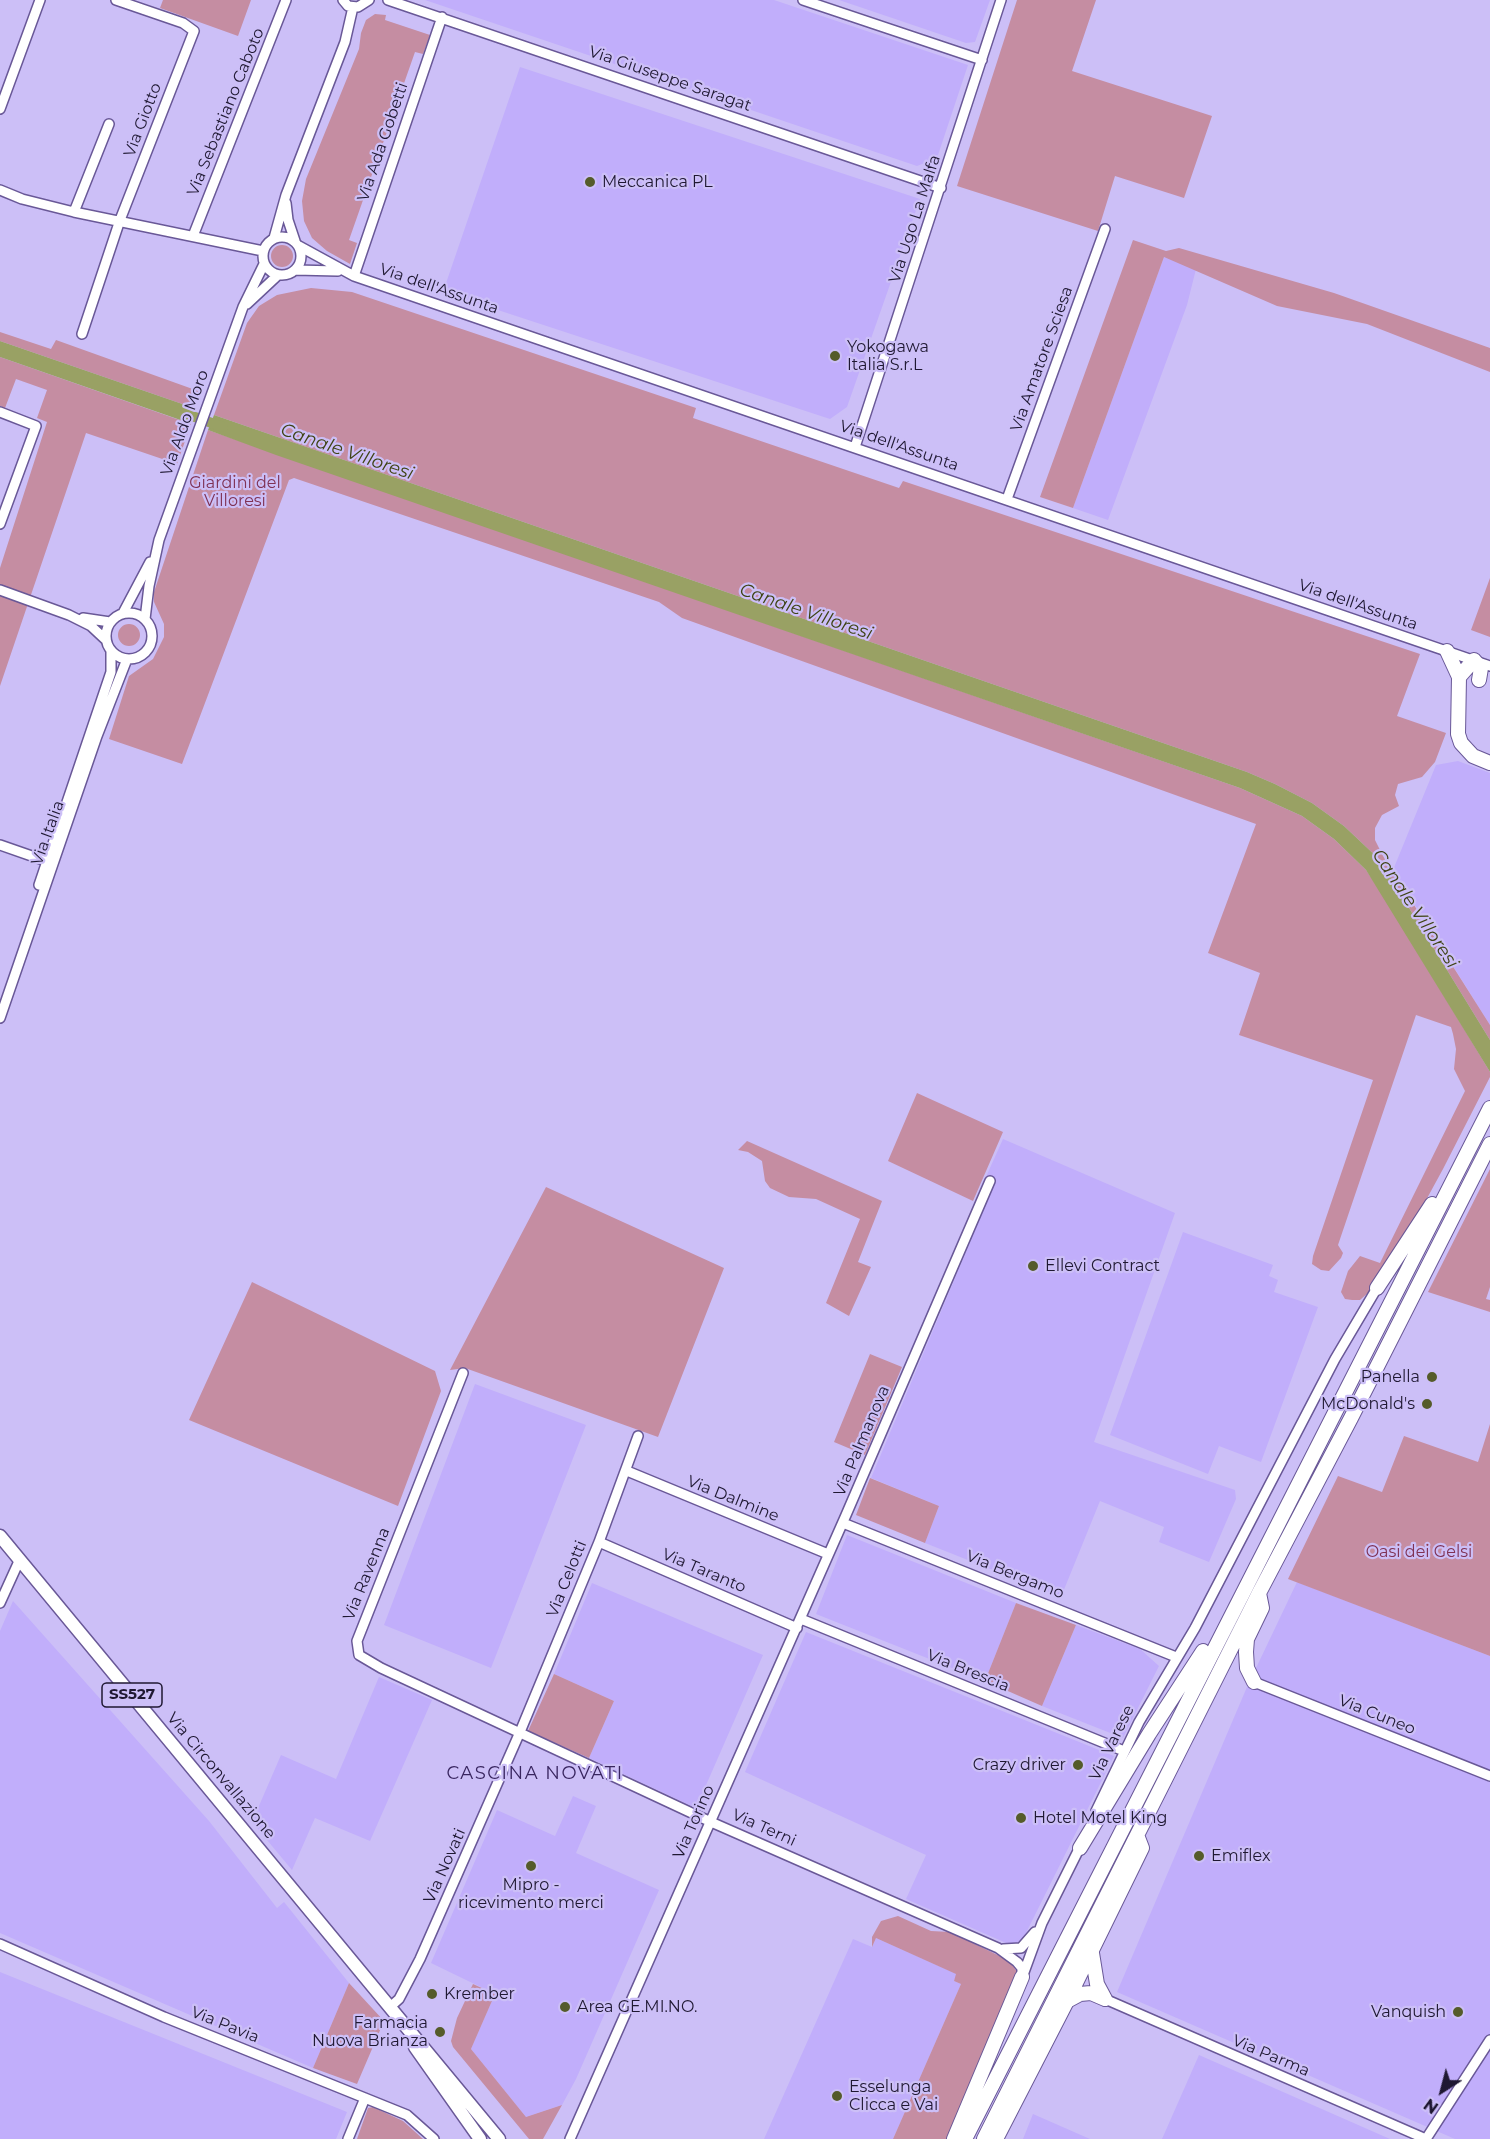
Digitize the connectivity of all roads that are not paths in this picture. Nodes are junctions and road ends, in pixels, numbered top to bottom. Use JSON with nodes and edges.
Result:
{"nodes":[{"id":1,"x":40,"y":0,"type":"edge"},
{"id":2,"x":116,"y":0,"type":"edge"},
{"id":3,"x":286,"y":0,"type":"edge"},
{"id":4,"x":343,"y":0,"type":"edge"},
{"id":5,"x":369,"y":0,"type":"edge"},
{"id":6,"x":388,"y":0,"type":"edge"},
{"id":7,"x":803,"y":0,"type":"edge"},
{"id":8,"x":1001,"y":0,"type":"edge"},
{"id":9,"x":353,"y":7,"type":"junction"},
{"id":10,"x":442,"y":17,"type":"junction"},
{"id":11,"x":982,"y":60,"type":"junction"},
{"id":12,"x":0,"y":109,"type":"edge"},
{"id":13,"x":109,"y":124,"type":"dead end"},
{"id":14,"x":941,"y":188,"type":"junction"},
{"id":15,"x":0,"y":189,"type":"edge"},
{"id":16,"x":286,"y":195,"type":"junction"},
{"id":17,"x":74,"y":212,"type":"junction"},
{"id":18,"x":120,"y":220,"type":"junction"},
{"id":19,"x":1105,"y":229,"type":"dead end"},
{"id":20,"x":193,"y":236,"type":"junction"},
{"id":21,"x":274,"y":238,"type":"junction"},
{"id":22,"x":297,"y":244,"type":"junction"},
{"id":23,"x":262,"y":251,"type":"junction"},
{"id":24,"x":264,"y":264,"type":"junction"},
{"id":25,"x":295,"y":270,"type":"junction"},
{"id":26,"x":341,"y":271,"type":"junction"},
{"id":27,"x":278,"y":275,"type":"junction"},
{"id":28,"x":354,"y":276,"type":"junction"},
{"id":29,"x":243,"y":307,"type":"junction"},
{"id":30,"x":82,"y":334,"type":"dead end"},
{"id":31,"x":0,"y":412,"type":"edge"},
{"id":32,"x":855,"y":447,"type":"junction"},
{"id":33,"x":1007,"y":499,"type":"junction"},
{"id":34,"x":0,"y":524,"type":"edge"},
{"id":35,"x":156,"y":549,"type":"junction"},
{"id":36,"x":0,"y":590,"type":"edge"},
{"id":37,"x":123,"y":613,"type":"junction"},
{"id":38,"x":69,"y":615,"type":"junction"},
{"id":39,"x":145,"y":618,"type":"junction"},
{"id":40,"x":110,"y":622,"type":"junction"},
{"id":41,"x":106,"y":640,"type":"junction"},
{"id":42,"x":111,"y":651,"type":"junction"},
{"id":43,"x":1447,"y":651,"type":"junction"},
{"id":44,"x":127,"y":659,"type":"junction"},
{"id":45,"x":1474,"y":660,"type":"junction"},
{"id":46,"x":1490,"y":666,"type":"edge"},
{"id":47,"x":1484,"y":676,"type":"edge"},
{"id":48,"x":1459,"y":677,"type":"junction"},
{"id":49,"x":1460,"y":705,"type":"junction"},
{"id":50,"x":1490,"y":763,"type":"edge"},
{"id":51,"x":66,"y":825,"type":"junction"},
{"id":52,"x":0,"y":845,"type":"edge"},
{"id":53,"x":46,"y":861,"type":"junction"},
{"id":54,"x":40,"y":900,"type":"junction"},
{"id":55,"x":0,"y":999,"type":"edge"},
{"id":56,"x":0,"y":1018,"type":"edge"},
{"id":57,"x":1490,"y":1107,"type":"edge"},
{"id":58,"x":1490,"y":1144,"type":"edge"},
{"id":59,"x":990,"y":1181,"type":"dead end"},
{"id":60,"x":1377,"y":1288,"type":"joint"},
{"id":61,"x":463,"y":1373,"type":"dead end"},
{"id":62,"x":638,"y":1436,"type":"dead end"},
{"id":63,"x":627,"y":1471,"type":"junction"},
{"id":64,"x":843,"y":1523,"type":"junction"},
{"id":65,"x":0,"y":1536,"type":"edge"},
{"id":66,"x":599,"y":1542,"type":"junction"},
{"id":67,"x":828,"y":1554,"type":"junction"},
{"id":68,"x":20,"y":1559,"type":"junction"},
{"id":69,"x":1258,"y":1560,"type":"junction"},
{"id":70,"x":1258,"y":1593,"type":"junction"},
{"id":71,"x":0,"y":1603,"type":"edge"},
{"id":72,"x":799,"y":1624,"type":"junction"},
{"id":73,"x":1176,"y":1657,"type":"junction"},
{"id":74,"x":1254,"y":1682,"type":"joint"},
{"id":75,"x":520,"y":1732,"type":"junction"},
{"id":76,"x":1124,"y":1751,"type":"junction"},
{"id":77,"x":1490,"y":1776,"type":"edge"},
{"id":78,"x":711,"y":1822,"type":"junction"},
{"id":79,"x":1137,"y":1835,"type":"junction"},
{"id":80,"x":1080,"y":1848,"type":"junction"},
{"id":81,"x":1042,"y":1923,"type":"junction"},
{"id":82,"x":0,"y":1944,"type":"edge"},
{"id":83,"x":998,"y":1948,"type":"junction"},
{"id":84,"x":1092,"y":1951,"type":"junction"},
{"id":85,"x":1022,"y":1977,"type":"junction"},
{"id":86,"x":1105,"y":1999,"type":"junction"},
{"id":87,"x":1067,"y":2001,"type":"junction"},
{"id":88,"x":393,"y":2011,"type":"junction"},
{"id":89,"x":1490,"y":2040,"type":"edge"},
{"id":90,"x":365,"y":2098,"type":"junction"},
{"id":91,"x":569,"y":2137,"type":"edge"},
{"id":92,"x":348,"y":2139,"type":"edge"},
{"id":93,"x":434,"y":2139,"type":"edge"},
{"id":94,"x":480,"y":2139,"type":"edge"},
{"id":95,"x":499,"y":2139,"type":"edge"},
{"id":96,"x":954,"y":2139,"type":"edge"},
{"id":97,"x":965,"y":2139,"type":"edge"},
{"id":98,"x":984,"y":2139,"type":"edge"},
{"id":99,"x":996,"y":2139,"type":"edge"},
{"id":100,"x":1426,"y":2139,"type":"edge"}],
"edges":[{"from":1,"to":12,"type":"street"},
{"from":2,"to":18,"type":"street","name":"Via Giotto"},
{"from":3,"to":20,"type":"street","name":"Via Sebastiano Caboto"},
{"from":4,"to":9,"type":"street"},
{"from":5,"to":9,"type":"street"},
{"from":6,"to":10,"type":"street","name":"Via Giuseppe Saragat"},
{"from":7,"to":11,"type":"street"},
{"from":8,"to":11,"type":"street","name":"Via Ugo La Malfa"},
{"from":9,"to":16,"type":"street"},
{"from":10,"to":14,"type":"street","name":"Via Giuseppe Saragat"},
{"from":10,"to":28,"type":"street","name":"Via Ada Gobetti"},
{"from":11,"to":14,"type":"street","name":"Via Ugo La Malfa"},
{"from":13,"to":17,"type":"street"},
{"from":14,"to":32,"type":"street","name":"Via Ugo La Malfa"},
{"from":15,"to":17,"type":"street"},
{"from":16,"to":21,"type":"street"},
{"from":16,"to":22,"type":"street"},
{"from":17,"to":18,"type":"street"},
{"from":18,"to":20,"type":"street"},
{"from":18,"to":30,"type":"street","name":"Via Giotto"},
{"from":19,"to":33,"type":"street","name":"Via Amatore Sciesa"},
{"from":20,"to":23,"type":"street"},
{"from":21,"to":22,"type":"street"},
{"from":21,"to":23,"type":"street"},
{"from":22,"to":25,"type":"street"},
{"from":22,"to":26,"type":"street","name":"Via dell'Assunta"},
{"from":23,"to":24,"type":"street"},
{"from":24,"to":27,"type":"street"},
{"from":24,"to":29,"type":"street","name":"Via Aldo Moro"},
{"from":25,"to":26,"type":"street","name":"Via dell'Assunta"},
{"from":25,"to":27,"type":"street"},
{"from":26,"to":28,"type":"street","name":"Via dell'Assunta"},
{"from":27,"to":29,"type":"street","name":"Via Aldo Moro"},
{"from":28,"to":32,"type":"street","name":"Via dell'Assunta"},
{"from":29,"to":35,"type":"street","name":"Via Aldo Moro"},
{"from":31,"to":34,"type":"street"},
{"from":32,"to":33,"type":"street","name":"Via dell'Assunta"},
{"from":33,"to":43,"type":"street","name":"Via dell'Assunta"},
{"from":35,"to":37,"type":"street","name":"Via Aldo Moro"},
{"from":35,"to":39,"type":"street","name":"Via Aldo Moro"},
{"from":36,"to":38,"type":"street"},
{"from":37,"to":39,"type":"street"},
{"from":37,"to":40,"type":"street"},
{"from":38,"to":40,"type":"street"},
{"from":38,"to":41,"type":"street"},
{"from":39,"to":44,"type":"street"},
{"from":40,"to":41,"type":"street"},
{"from":41,"to":42,"type":"street"},
{"from":42,"to":44,"type":"street"},
{"from":42,"to":53,"type":"street","name":"Via Italia"},
{"from":43,"to":45,"type":"street","name":"Via dell'Assunta"},
{"from":43,"to":48,"type":"highway"},
{"from":44,"to":51,"type":"street","name":"Via Italia"},
{"from":45,"to":46,"type":"street","name":"Via dell'Assunta"},
{"from":45,"to":47,"type":"highway"},
{"from":45,"to":48,"type":"highway"},
{"from":47,"to":49,"type":"highway"},
{"from":48,"to":49,"type":"highway"},
{"from":49,"to":50,"type":"highway"},
{"from":51,"to":53,"type":"street"},
{"from":51,"to":54,"type":"street","name":"Via Italia"},
{"from":52,"to":53,"type":"street"},
{"from":53,"to":54,"type":"street"},
{"from":53,"to":55,"type":"street","name":"Via Italia"},
{"from":54,"to":56,"type":"street","name":"Via Italia"},
{"from":57,"to":60,"type":"highway"},
{"from":57,"to":69,"type":"highway"},
{"from":58,"to":70,"type":"highway"},
{"from":59,"to":64,"type":"street","name":"Via Palmanova"},
{"from":60,"to":73,"type":"street","name":"Via Varese"},
{"from":61,"to":75,"type":"street","name":"Via Ravenna"},
{"from":62,"to":63,"type":"street","name":"Via Celotti"},
{"from":63,"to":66,"type":"street","name":"Via Celotti"},
{"from":63,"to":67,"type":"street","name":"Via Dalmine"},
{"from":64,"to":67,"type":"street","name":"Via Torino"},
{"from":64,"to":73,"type":"street","name":"Via Bergamo"},
{"from":65,"to":68,"type":"main road","name":"Via Circonvallazione"},
{"from":66,"to":72,"type":"street","name":"Via Taranto"},
{"from":66,"to":75,"type":"street","name":"Via Celotti"},
{"from":67,"to":72,"type":"street","name":"Via Torino"},
{"from":68,"to":71,"type":"street"},
{"from":68,"to":88,"type":"main road","name":"Via Circonvallazione","number":"SS527"},
{"from":69,"to":80,"type":"highway"},
{"from":69,"to":97,"type":"highway"},
{"from":70,"to":74,"type":"highway"},
{"from":70,"to":79,"type":"highway"},
{"from":72,"to":76,"type":"street","name":"Via Brescia"},
{"from":72,"to":78,"type":"street","name":"Via Torino"},
{"from":73,"to":76,"type":"street","name":"Via Varese"},
{"from":74,"to":77,"type":"street","name":"Via Cuneo"},
{"from":75,"to":78,"type":"street","name":"Via Terni"},
{"from":75,"to":88,"type":"street","name":"Via Novati"},
{"from":76,"to":80,"type":"street","name":"Via Varese"},
{"from":78,"to":83,"type":"street","name":"Via Terni"},
{"from":78,"to":91,"type":"street","name":"Via Torino"},
{"from":79,"to":84,"type":"highway"},
{"from":79,"to":98,"type":"highway"},
{"from":80,"to":81,"type":"street","name":"Via Varese"},
{"from":81,"to":83,"type":"street"},
{"from":81,"to":85,"type":"street","name":"Via Varese"},
{"from":82,"to":90,"type":"street","name":"Via Pavia"},
{"from":83,"to":85,"type":"street"},
{"from":84,"to":86,"type":"highway"},
{"from":84,"to":87,"type":"highway"},
{"from":85,"to":96,"type":"highway"},
{"from":86,"to":87,"type":"highway"},
{"from":86,"to":100,"type":"street","name":"Via Parma"},
{"from":87,"to":99,"type":"highway"},
{"from":88,"to":94,"type":"main road","name":"Via Circonvallazione"},
{"from":88,"to":95,"type":"main road","name":"Via Circonvallazione"},
{"from":89,"to":100,"type":"street"},
{"from":90,"to":92,"type":"street"},
{"from":90,"to":93,"type":"street","name":"Via Pavia"}]}
